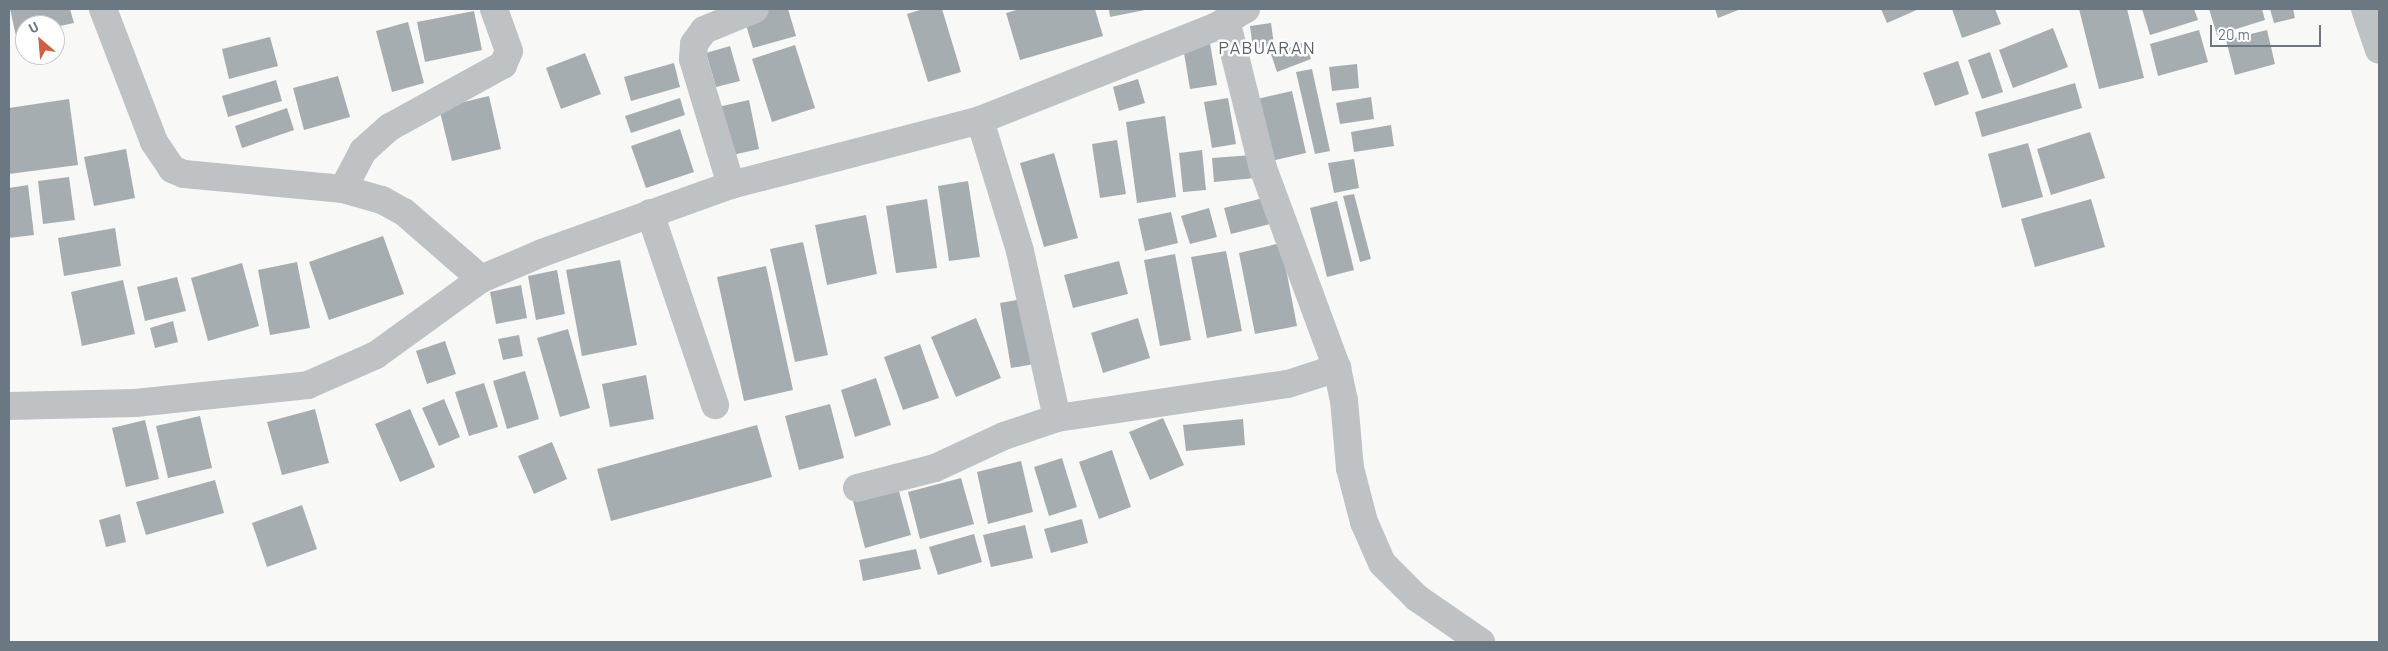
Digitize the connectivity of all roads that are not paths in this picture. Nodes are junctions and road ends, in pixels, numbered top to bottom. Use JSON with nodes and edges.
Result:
{"nodes":[{"id":1,"x":103,"y":9,"type":"edge"},
{"id":2,"x":494,"y":9,"type":"edge"},
{"id":3,"x":754,"y":9,"type":"edge"},
{"id":4,"x":2365,"y":9,"type":"edge"},
{"id":5,"x":1236,"y":14,"type":"edge"},
{"id":6,"x":2379,"y":50,"type":"edge"},
{"id":7,"x":980,"y":120,"type":"junction"},
{"id":8,"x":731,"y":185,"type":"junction"},
{"id":9,"x":343,"y":189,"type":"junction"},
{"id":10,"x":650,"y":213,"type":"junction"},
{"id":11,"x":481,"y":279,"type":"junction"},
{"id":12,"x":1336,"y":368,"type":"junction"},
{"id":13,"x":9,"y":406,"type":"edge"},
{"id":14,"x":715,"y":406,"type":"dead end"},
{"id":15,"x":1057,"y":418,"type":"junction"},
{"id":16,"x":857,"y":488,"type":"dead end"},
{"id":17,"x":1482,"y":642,"type":"edge"}],
"edges":[{"from":1,"to":9,"type":"street"},
{"from":2,"to":9,"type":"street"},
{"from":3,"to":8,"type":"street"},
{"from":4,"to":6,"type":"street"},
{"from":5,"to":7,"type":"street"},
{"from":5,"to":12,"type":"street"},
{"from":7,"to":8,"type":"street"},
{"from":7,"to":15,"type":"street"},
{"from":8,"to":10,"type":"street"},
{"from":9,"to":11,"type":"street"},
{"from":10,"to":11,"type":"street"},
{"from":10,"to":14,"type":"street"},
{"from":11,"to":13,"type":"street"},
{"from":12,"to":15,"type":"street"},
{"from":12,"to":17,"type":"street"},
{"from":15,"to":16,"type":"street"}]}
